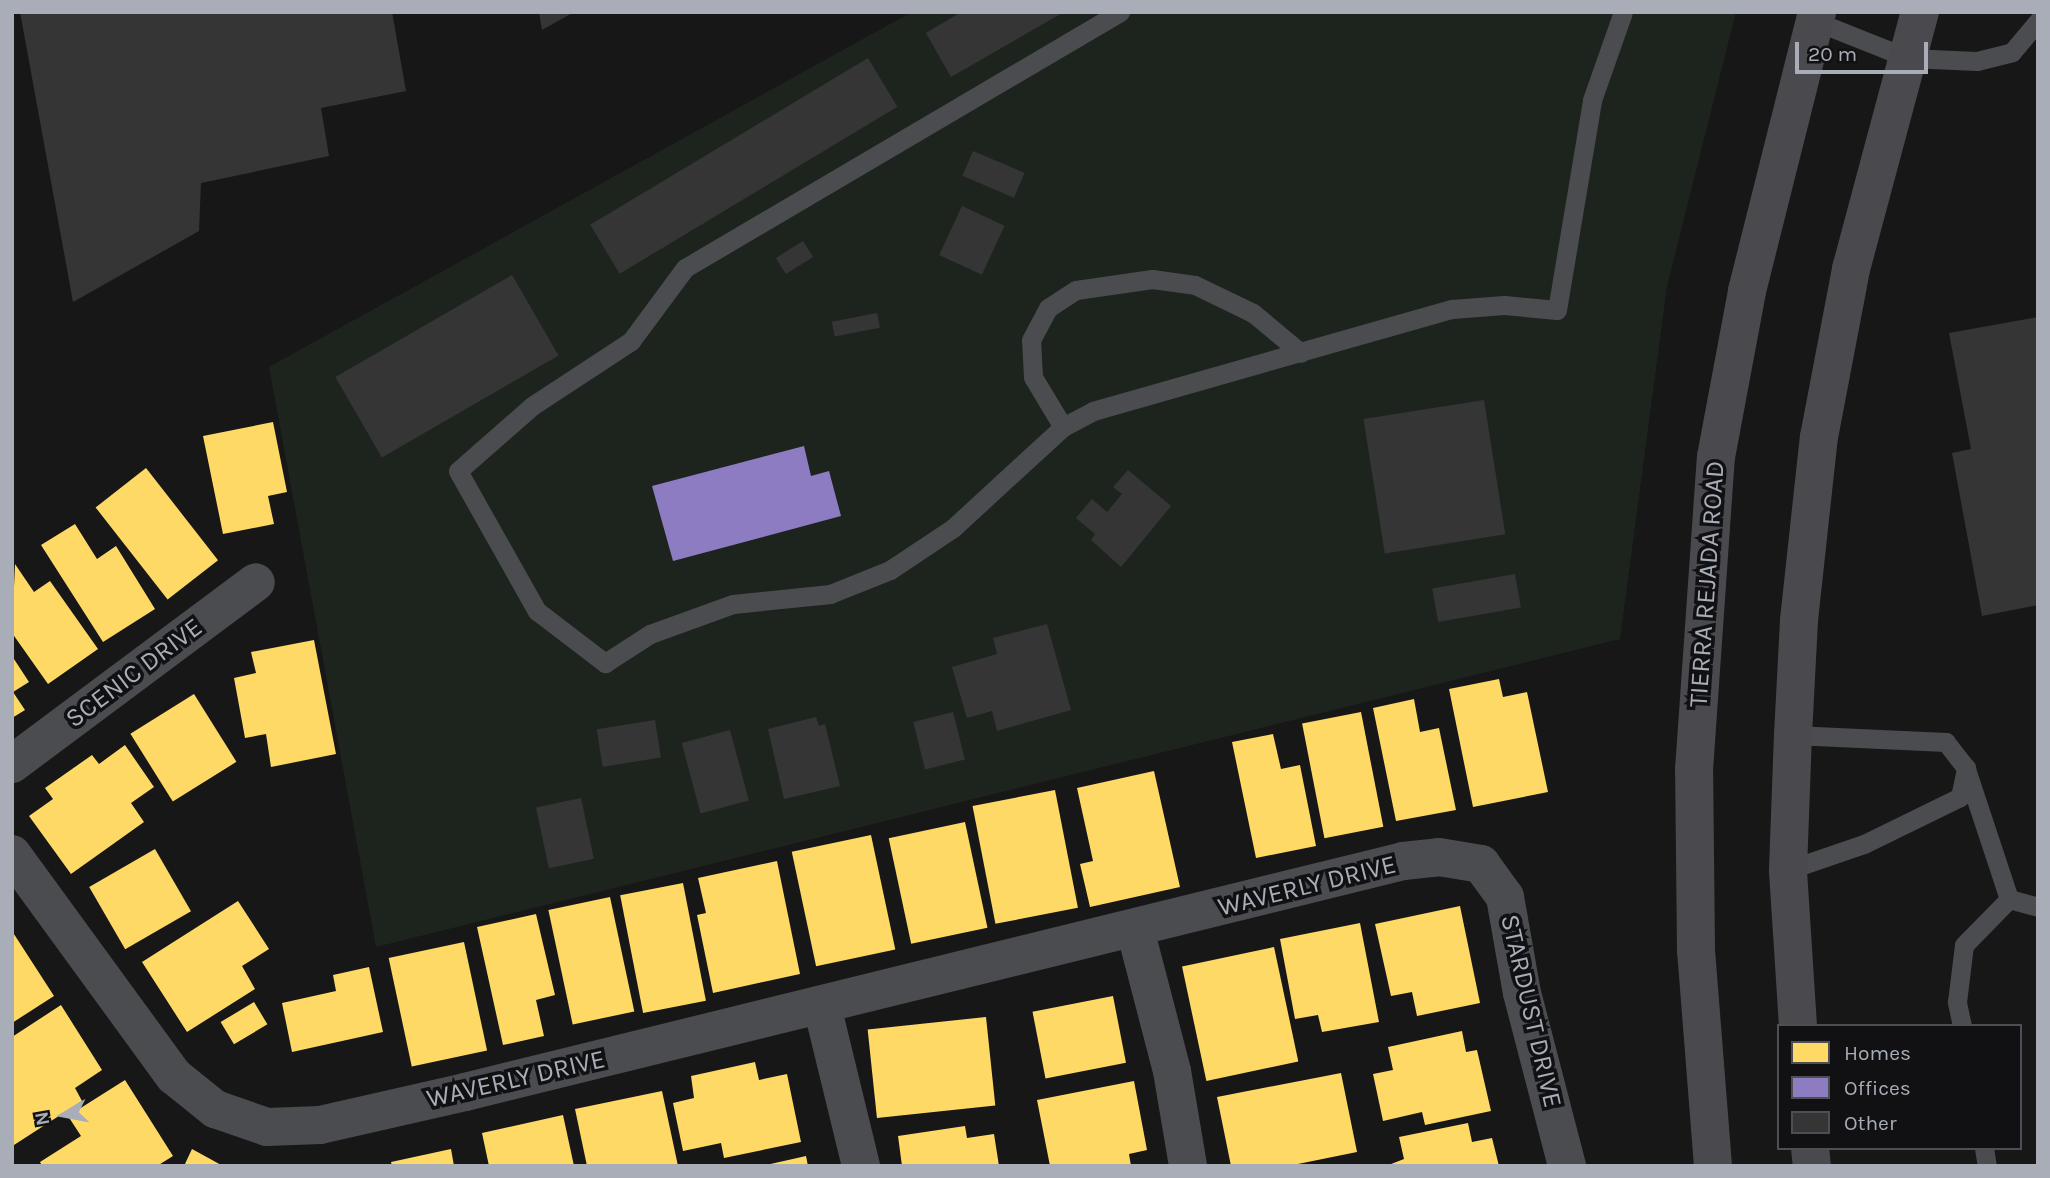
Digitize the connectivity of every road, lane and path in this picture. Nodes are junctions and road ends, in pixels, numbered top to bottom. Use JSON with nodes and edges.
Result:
{"nodes":[{"id":1,"x":1120,"y":12,"type":"edge"},
{"id":2,"x":1623,"y":12,"type":"edge"},
{"id":3,"x":1920,"y":12,"type":"edge"},
{"id":4,"x":1816,"y":17,"type":"edge"},
{"id":5,"x":2038,"y":21,"type":"edge"},
{"id":6,"x":1908,"y":58,"type":"junction"},
{"id":7,"x":1301,"y":353,"type":"junction"},
{"id":8,"x":1063,"y":428,"type":"junction"},
{"id":9,"x":256,"y":582,"type":"dead end"},
{"id":10,"x":1793,"y":735,"type":"junction"},
{"id":11,"x":12,"y":764,"type":"edge"},
{"id":12,"x":1966,"y":768,"type":"junction"},
{"id":13,"x":12,"y":854,"type":"edge"},
{"id":14,"x":1481,"y":864,"type":"joint"},
{"id":15,"x":1788,"y":870,"type":"junction"},
{"id":16,"x":2009,"y":899,"type":"junction"},
{"id":17,"x":2038,"y":907,"type":"edge"},
{"id":18,"x":1135,"y":929,"type":"junction"},
{"id":19,"x":822,"y":1006,"type":"junction"},
{"id":20,"x":1798,"y":1024,"type":"edge"},
{"id":21,"x":1962,"y":1024,"type":"edge"},
{"id":22,"x":861,"y":1166,"type":"edge"},
{"id":23,"x":1188,"y":1166,"type":"edge"},
{"id":24,"x":1567,"y":1166,"type":"edge"},
{"id":25,"x":1713,"y":1166,"type":"edge"}],
"edges":[{"from":1,"to":8,"type":"lane"},
{"from":2,"to":7,"type":"lane"},
{"from":3,"to":6,"type":"main road"},
{"from":4,"to":6,"type":"lane"},
{"from":4,"to":25,"type":"main road","name":"TIERRA REJADA ROAD"},
{"from":5,"to":6,"type":"lane"},
{"from":6,"to":10,"type":"main road"},
{"from":7,"to":8,"type":"lane"},
{"from":7,"to":8,"type":"lane"},
{"from":9,"to":11,"type":"street","name":"SCENIC DRIVE"},
{"from":10,"to":12,"type":"lane"},
{"from":10,"to":15,"type":"main road"},
{"from":12,"to":15,"type":"lane"},
{"from":12,"to":16,"type":"lane"},
{"from":13,"to":19,"type":"street","name":"WAVERLY DRIVE"},
{"from":14,"to":18,"type":"street","name":"WAVERLY DRIVE"},
{"from":14,"to":24,"type":"street","name":"STARDUST DRIVE"},
{"from":15,"to":20,"type":"main road"},
{"from":16,"to":17,"type":"lane"},
{"from":16,"to":21,"type":"lane"},
{"from":18,"to":19,"type":"street","name":"WAVERLY DRIVE"},
{"from":18,"to":23,"type":"street"},
{"from":19,"to":22,"type":"street"}]}
